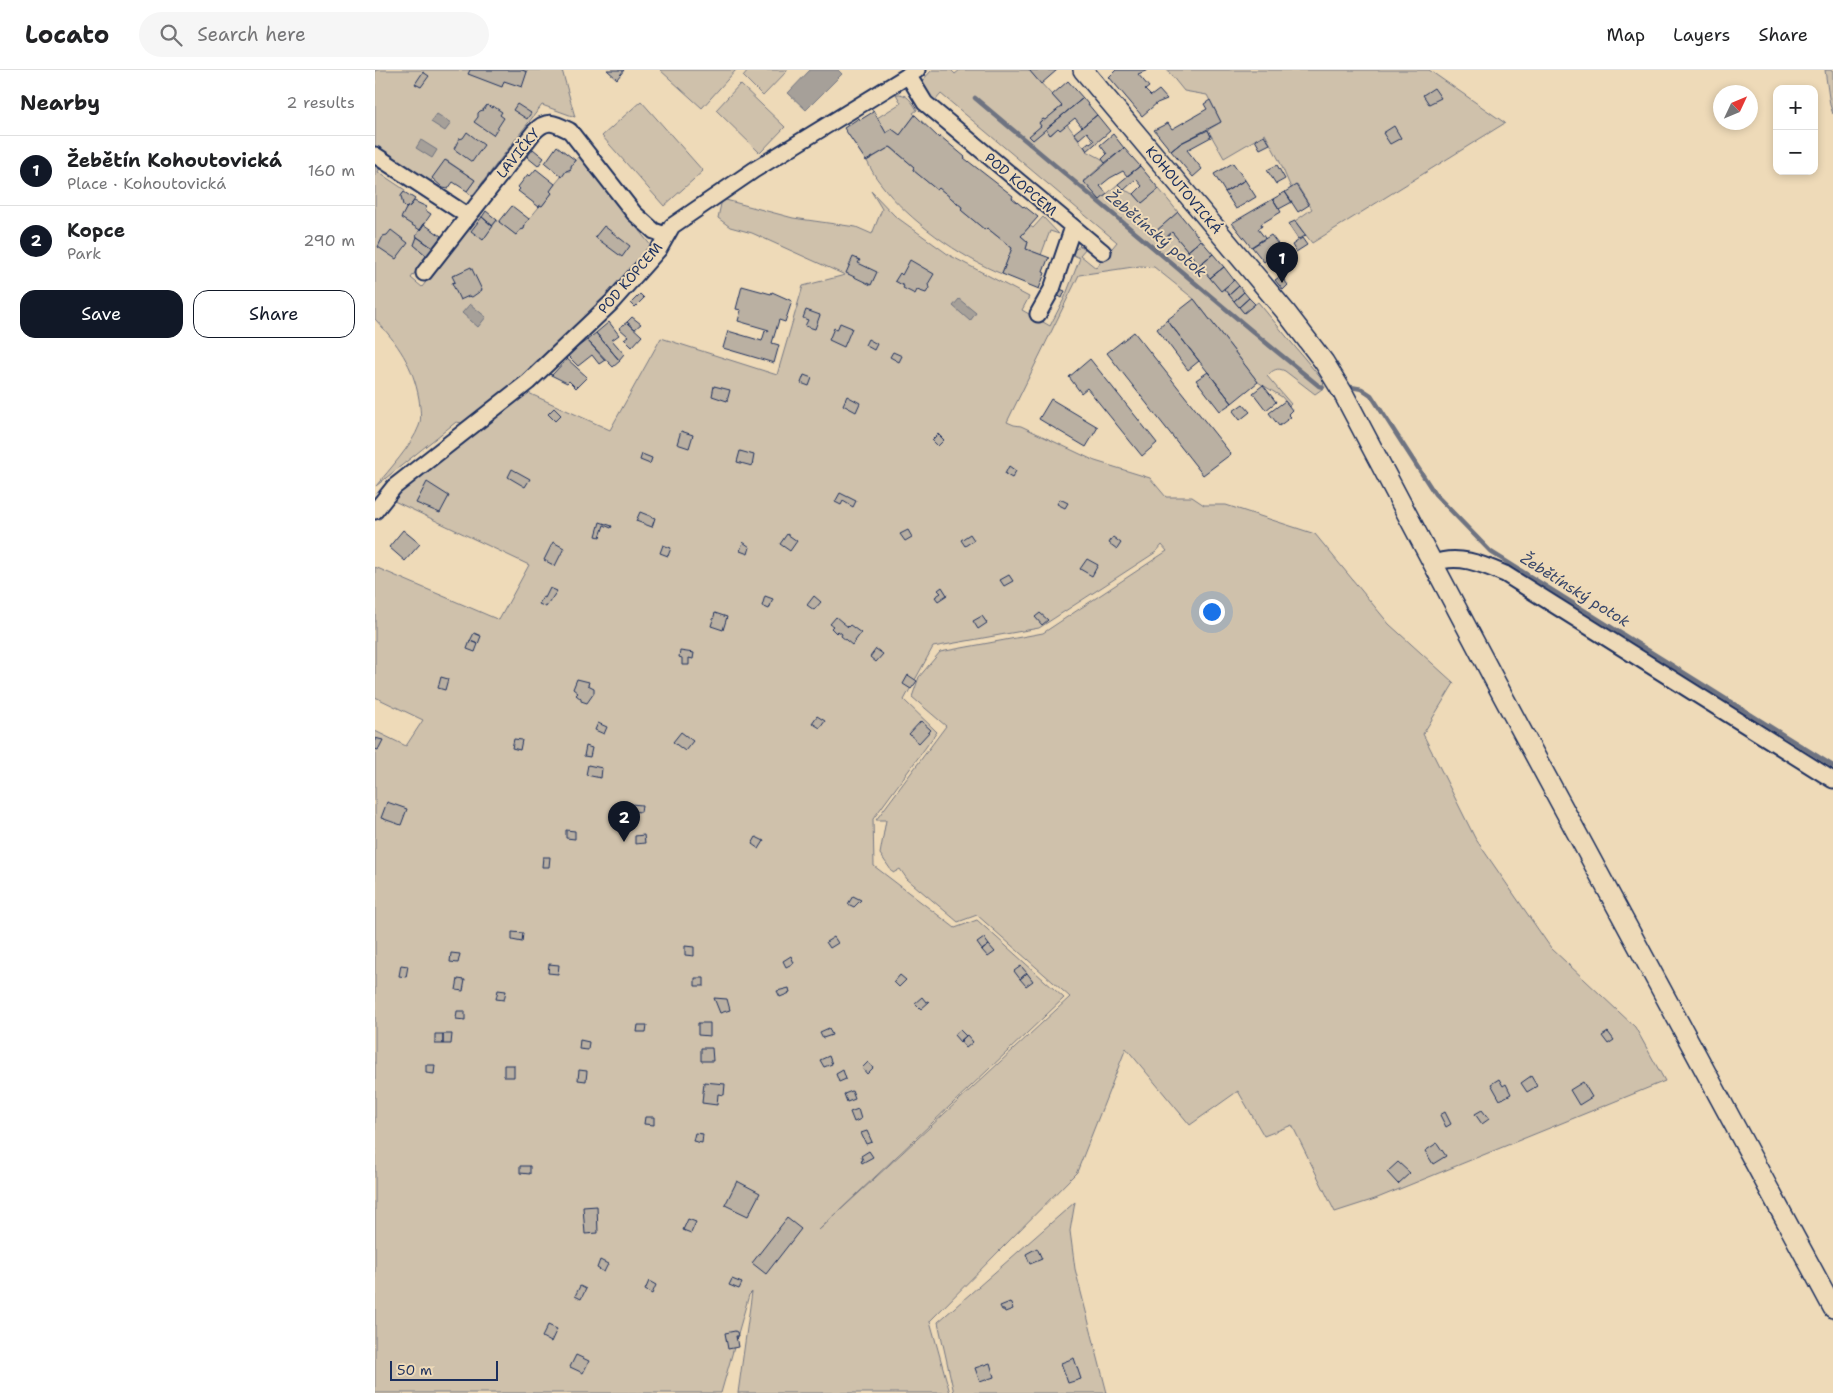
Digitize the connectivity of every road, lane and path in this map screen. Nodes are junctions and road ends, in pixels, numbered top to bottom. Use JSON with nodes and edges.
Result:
{"nodes":[{"id":1,"x":1083,"y":70,"type":"edge"},
{"id":2,"x":913,"y":73,"type":"edge"},
{"id":3,"x":375,"y":155,"type":"edge"},
{"id":4,"x":468,"y":216,"type":"junction"},
{"id":5,"x":1073,"y":227,"type":"junction"},
{"id":6,"x":666,"y":235,"type":"junction"},
{"id":7,"x":1103,"y":252,"type":"dead end"},
{"id":8,"x":424,"y":273,"type":"dead end"},
{"id":9,"x":1038,"y":314,"type":"dead end"},
{"id":10,"x":375,"y":511,"type":"edge"},
{"id":11,"x":1433,"y":564,"type":"junction"},
{"id":12,"x":1833,"y":780,"type":"edge"},
{"id":13,"x":1833,"y":1308,"type":"edge"}],
"edges":[{"from":1,"to":11,"type":"street","name":"KOHOUTOVICKÁ"},
{"from":2,"to":5,"type":"street","name":"POD KOPCEM"},
{"from":2,"to":6,"type":"street","name":"POD KOPCEM"},
{"from":3,"to":4,"type":"street"},
{"from":4,"to":6,"type":"street","name":"LAVIČKY"},
{"from":4,"to":8,"type":"street","name":"LAVIČKY"},
{"from":5,"to":7,"type":"street","name":"POD KOPCEM"},
{"from":5,"to":9,"type":"street"},
{"from":6,"to":10,"type":"street","name":"POD KOPCEM"},
{"from":11,"to":12,"type":"street"},
{"from":11,"to":13,"type":"street","name":"KOHOUTOVICKÁ"}]}
